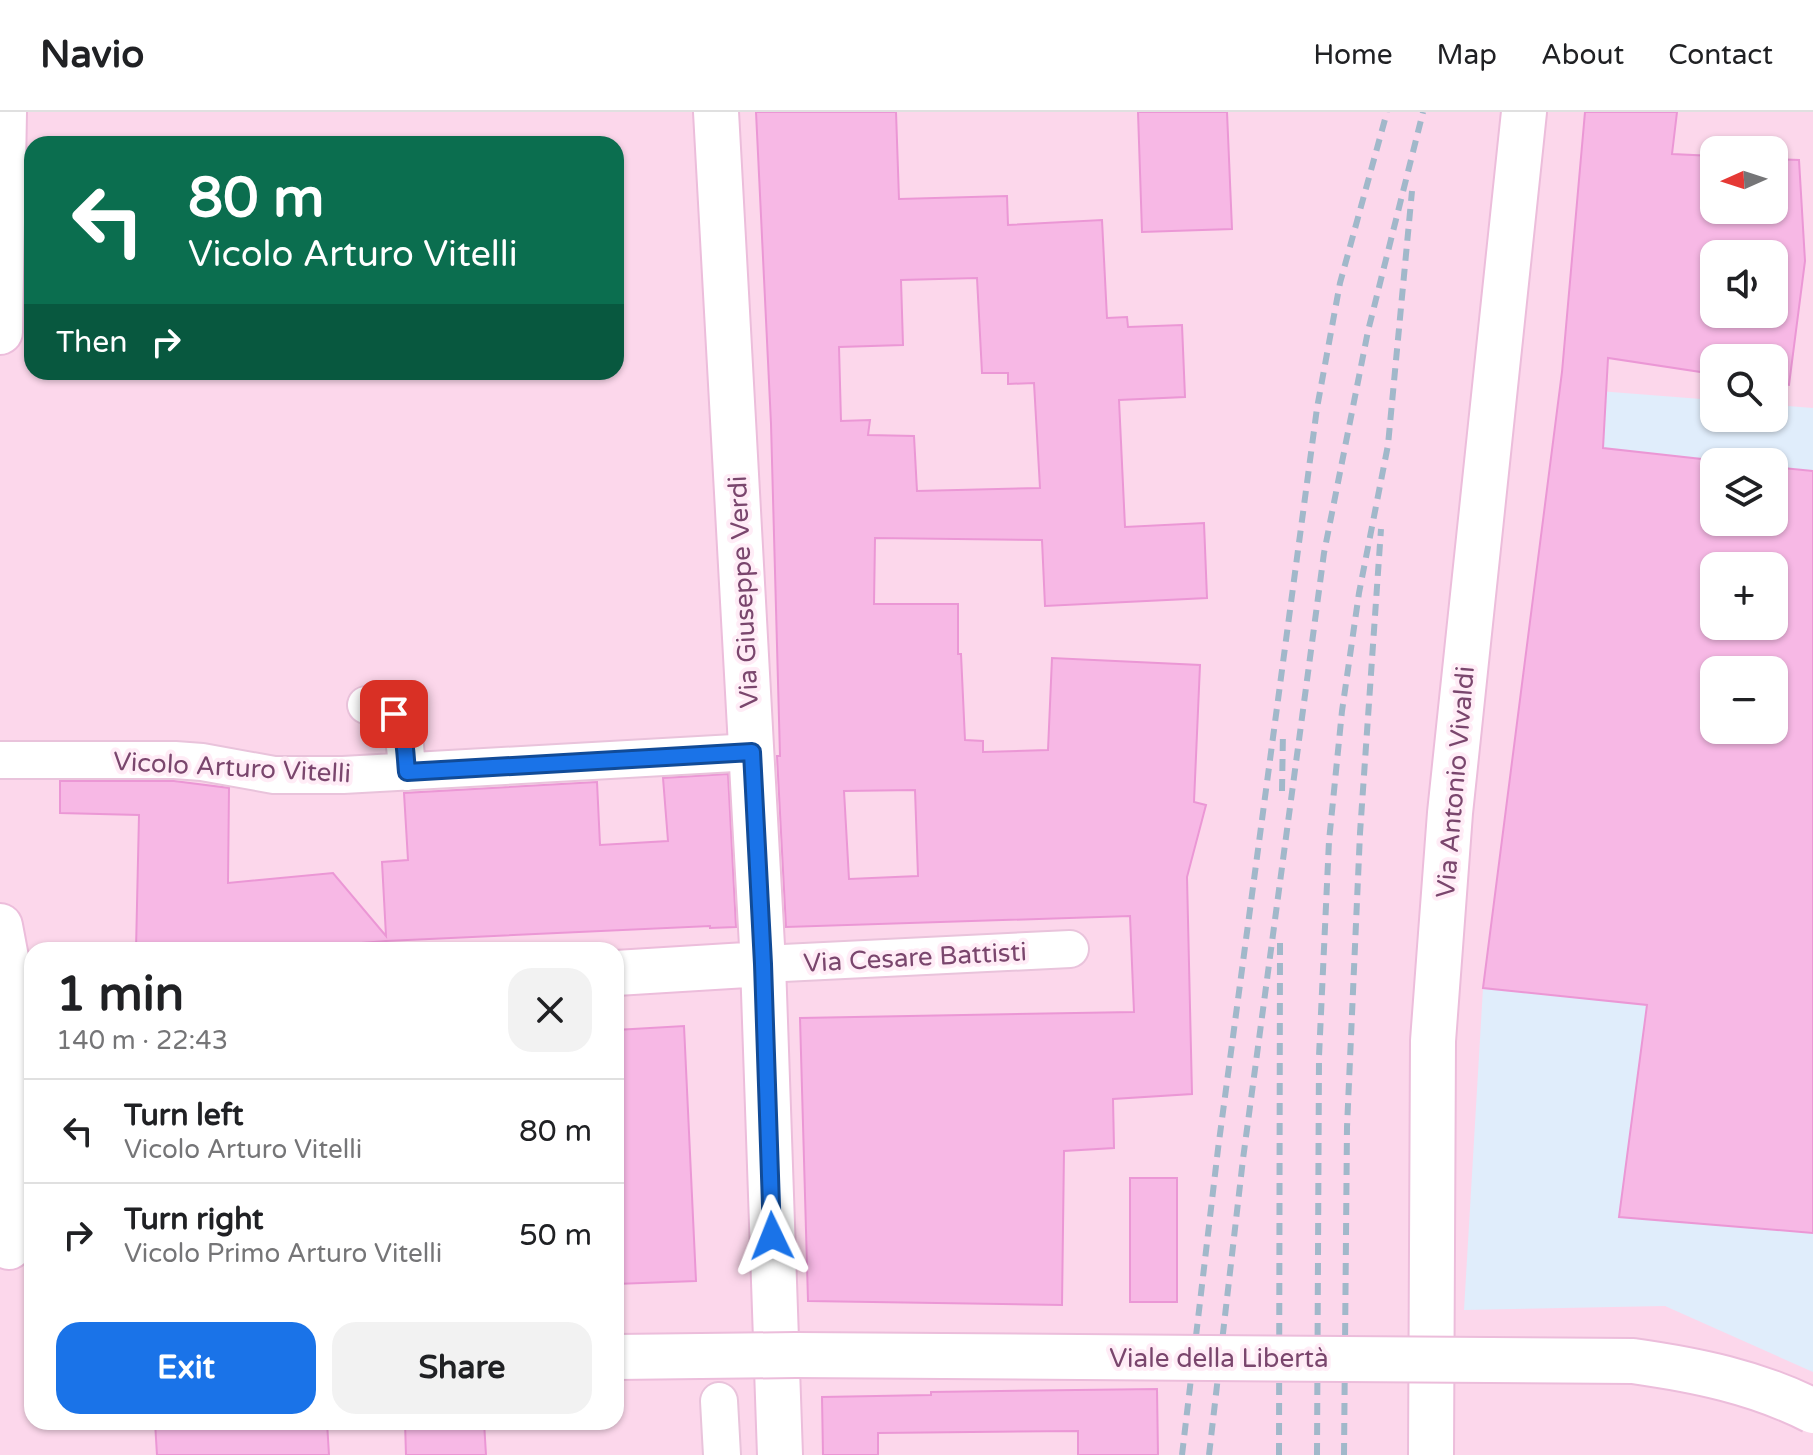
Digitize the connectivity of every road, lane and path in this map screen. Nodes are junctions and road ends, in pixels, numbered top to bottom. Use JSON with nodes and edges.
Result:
{"nodes":[{"id":1,"x":4,"y":112,"type":"edge"},
{"id":2,"x":716,"y":112,"type":"edge"},
{"id":3,"x":1524,"y":112,"type":"edge"},
{"id":4,"x":0,"y":332,"type":"edge"},
{"id":5,"x":366,"y":705,"type":"dead end"},
{"id":6,"x":752,"y":752,"type":"junction"},
{"id":7,"x":0,"y":760,"type":"edge"},
{"id":8,"x":407,"y":772,"type":"junction"},
{"id":9,"x":0,"y":926,"type":"edge"},
{"id":10,"x":1070,"y":949,"type":"dead end"},
{"id":11,"x":763,"y":964,"type":"junction"},
{"id":12,"x":624,"y":973,"type":"edge"},
{"id":13,"x":22,"y":986,"type":"edge"},
{"id":14,"x":14,"y":1247,"type":"edge"},
{"id":15,"x":624,"y":1357,"type":"edge"},
{"id":16,"x":719,"y":1401,"type":"dead end"},
{"id":17,"x":1813,"y":1411,"type":"edge"},
{"id":18,"x":722,"y":1455,"type":"edge"},
{"id":19,"x":780,"y":1455,"type":"edge"},
{"id":20,"x":1431,"y":1455,"type":"edge"}],
"edges":[{"from":1,"to":4,"type":"street"},
{"from":2,"to":6,"type":"street","name":"Via Giuseppe Verdi"},
{"from":3,"to":20,"type":"street","name":"Via Antonio Vivaldi"},
{"from":5,"to":8,"type":"street"},
{"from":6,"to":8,"type":"street","name":"Vicolo Arturo Vitelli"},
{"from":6,"to":11,"type":"street","name":"Via Giuseppe Verdi"},
{"from":7,"to":8,"type":"street","name":"Vicolo Arturo Vitelli"},
{"from":9,"to":13,"type":"street"},
{"from":10,"to":11,"type":"street","name":"Via Cesare Battisti"},
{"from":11,"to":12,"type":"street","name":"Via Cesare Battisti"},
{"from":11,"to":19,"type":"street","name":"Via Giuseppe Verdi"},
{"from":13,"to":14,"type":"street"},
{"from":15,"to":17,"type":"street","name":"Viale della Libertà","bridge":true},
{"from":16,"to":18,"type":"street"}]}
